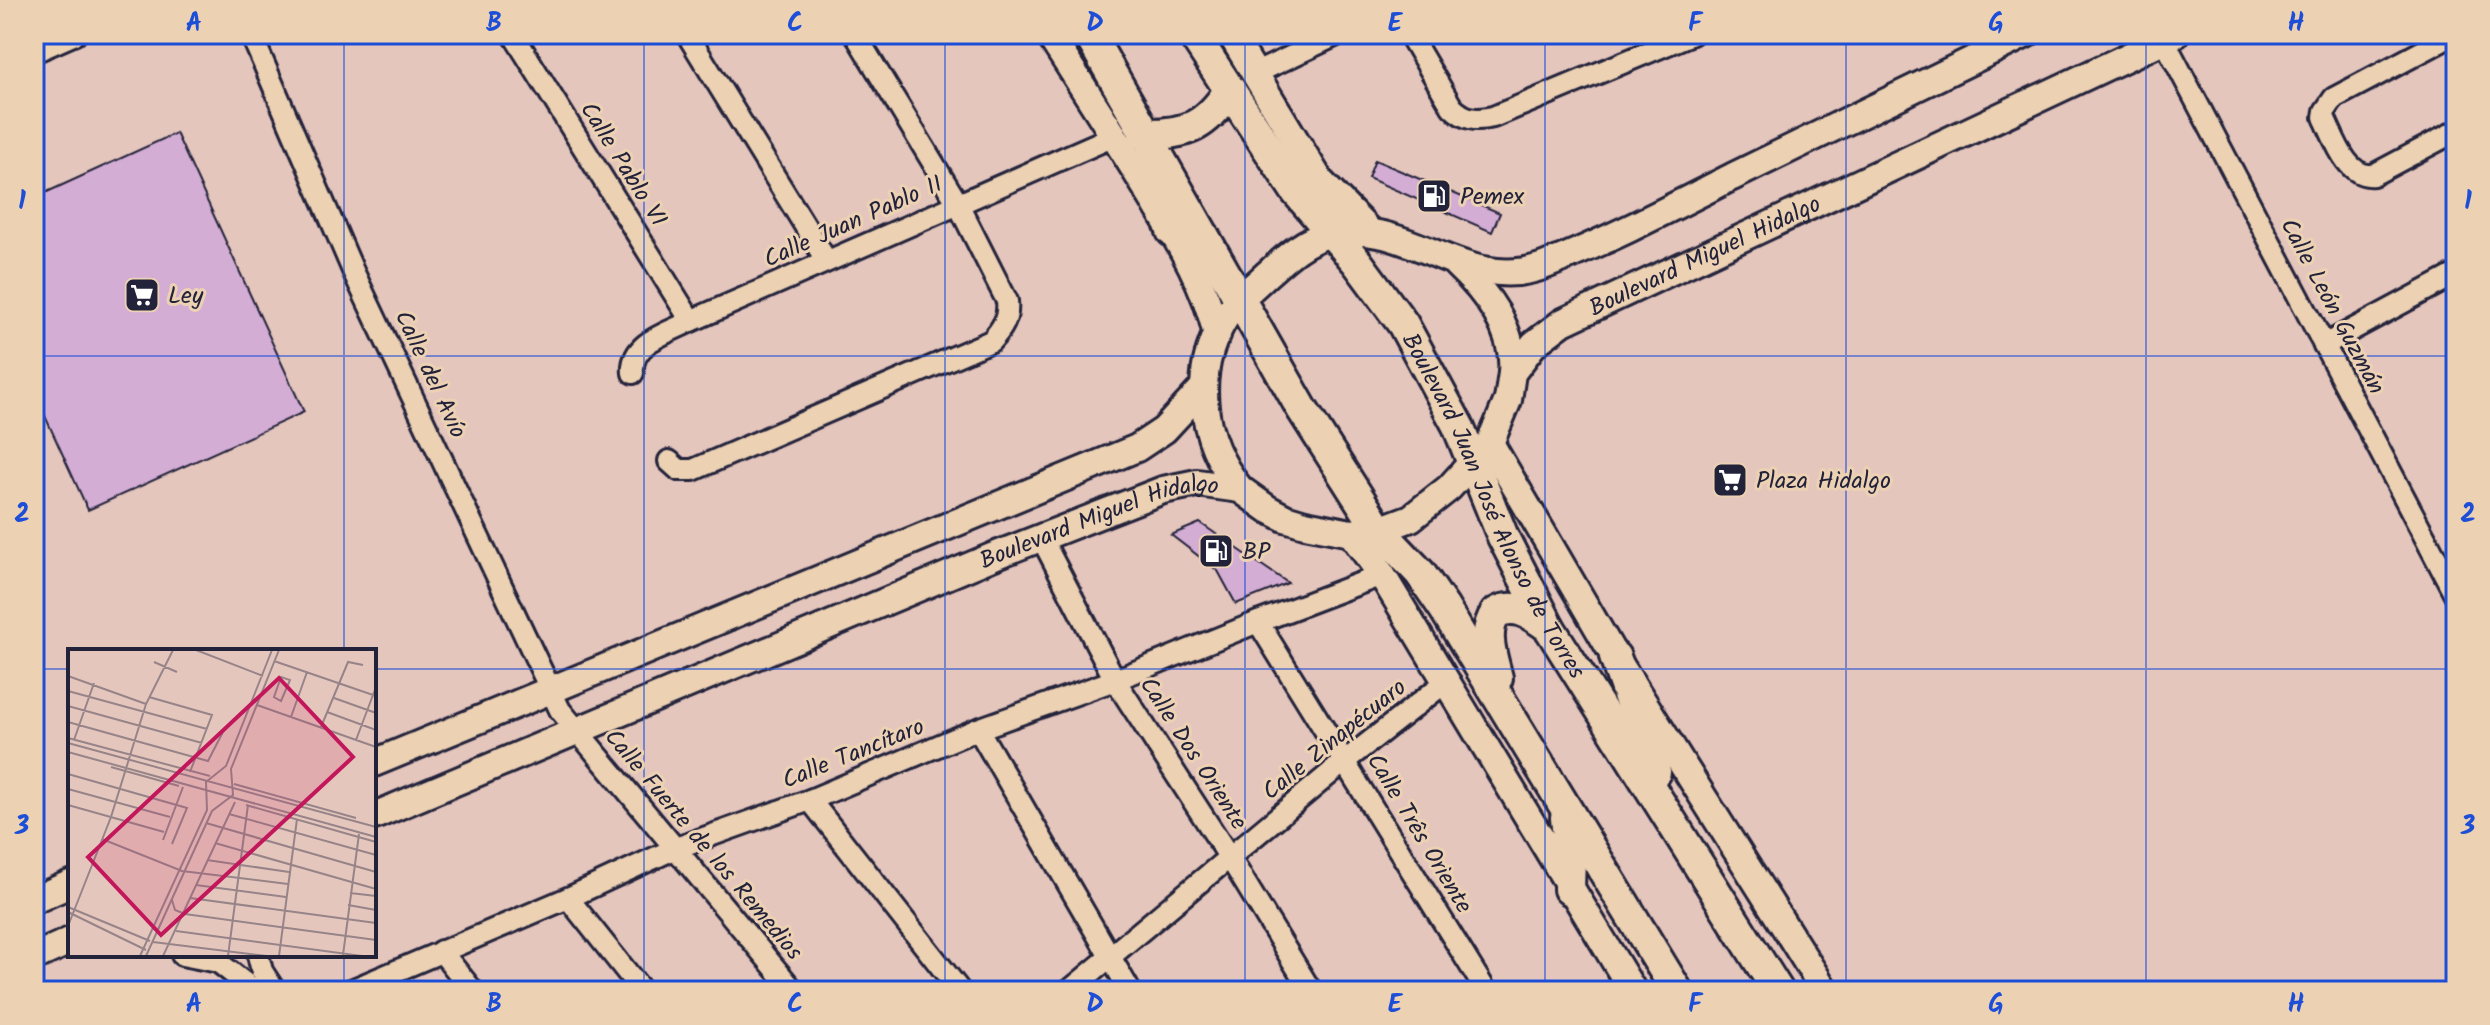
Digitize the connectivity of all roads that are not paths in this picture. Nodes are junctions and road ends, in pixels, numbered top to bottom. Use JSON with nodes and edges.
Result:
{"nodes":[{"id":1,"x":75,"y":34,"type":"edge"},
{"id":2,"x":251,"y":34,"type":"edge"},
{"id":3,"x":513,"y":34,"type":"edge"},
{"id":4,"x":687,"y":34,"type":"edge"},
{"id":5,"x":855,"y":34,"type":"edge"},
{"id":6,"x":1049,"y":34,"type":"edge"},
{"id":7,"x":1089,"y":34,"type":"edge"},
{"id":8,"x":1193,"y":34,"type":"edge"},
{"id":9,"x":1231,"y":34,"type":"edge"},
{"id":10,"x":1339,"y":34,"type":"edge"},
{"id":11,"x":1409,"y":34,"type":"edge"},
{"id":12,"x":1692,"y":34,"type":"edge"},
{"id":13,"x":2026,"y":34,"type":"edge"},
{"id":14,"x":2455,"y":34,"type":"edge"},
{"id":15,"x":2170,"y":37,"type":"edge"},
{"id":16,"x":34,"y":52,"type":"edge"},
{"id":17,"x":1256,"y":73,"type":"junction"},
{"id":18,"x":1230,"y":90,"type":"junction"},
{"id":19,"x":2456,"y":131,"type":"edge"},
{"id":20,"x":1144,"y":134,"type":"junction"},
{"id":21,"x":1114,"y":136,"type":"junction"},
{"id":22,"x":958,"y":204,"type":"junction"},
{"id":23,"x":1172,"y":231,"type":"junction"},
{"id":24,"x":1370,"y":232,"type":"junction"},
{"id":25,"x":1331,"y":234,"type":"junction"},
{"id":26,"x":826,"y":260,"type":"junction"},
{"id":27,"x":1455,"y":264,"type":"junction"},
{"id":28,"x":2456,"y":274,"type":"edge"},
{"id":29,"x":1240,"y":299,"type":"junction"},
{"id":30,"x":691,"y":321,"type":"junction"},
{"id":31,"x":1217,"y":335,"type":"junction"},
{"id":32,"x":2324,"y":345,"type":"junction"},
{"id":33,"x":633,"y":373,"type":"dead end"},
{"id":34,"x":1512,"y":373,"type":"junction"},
{"id":35,"x":1203,"y":388,"type":"junction"},
{"id":36,"x":1481,"y":454,"type":"junction"},
{"id":37,"x":669,"y":461,"type":"dead end"},
{"id":38,"x":1240,"y":489,"type":"junction"},
{"id":39,"x":1365,"y":531,"type":"junction"},
{"id":40,"x":1042,"y":539,"type":"junction"},
{"id":41,"x":1382,"y":575,"type":"junction"},
{"id":42,"x":2456,"y":596,"type":"edge"},
{"id":43,"x":1258,"y":622,"type":"junction"},
{"id":44,"x":1549,"y":627,"type":"junction"},
{"id":45,"x":1615,"y":657,"type":"junction"},
{"id":46,"x":1115,"y":680,"type":"junction"},
{"id":47,"x":1447,"y":681,"type":"junction"},
{"id":48,"x":550,"y":689,"type":"junction"},
{"id":49,"x":1503,"y":703,"type":"junction"},
{"id":50,"x":978,"y":729,"type":"junction"},
{"id":51,"x":575,"y":730,"type":"junction"},
{"id":52,"x":1345,"y":761,"type":"junction"},
{"id":53,"x":376,"y":762,"type":"edge"},
{"id":54,"x":810,"y":800,"type":"junction"},
{"id":55,"x":1561,"y":801,"type":"junction"},
{"id":56,"x":376,"y":815,"type":"edge"},
{"id":57,"x":1676,"y":826,"type":"junction"},
{"id":58,"x":676,"y":848,"type":"junction"},
{"id":59,"x":1230,"y":858,"type":"junction"},
{"id":60,"x":68,"y":885,"type":"edge"},
{"id":61,"x":1569,"y":889,"type":"junction"},
{"id":62,"x":568,"y":898,"type":"junction"},
{"id":63,"x":34,"y":900,"type":"edge"},
{"id":64,"x":68,"y":942,"type":"edge"},
{"id":65,"x":441,"y":951,"type":"junction"},
{"id":66,"x":34,"y":957,"type":"edge"},
{"id":67,"x":192,"y":957,"type":"edge"},
{"id":68,"x":258,"y":957,"type":"edge"},
{"id":69,"x":1110,"y":957,"type":"junction"},
{"id":70,"x":255,"y":991,"type":"edge"},
{"id":71,"x":275,"y":991,"type":"edge"},
{"id":72,"x":349,"y":991,"type":"edge"},
{"id":73,"x":473,"y":991,"type":"edge"},
{"id":74,"x":642,"y":991,"type":"edge"},
{"id":75,"x":794,"y":991,"type":"edge"},
{"id":76,"x":960,"y":991,"type":"edge"},
{"id":77,"x":1069,"y":991,"type":"edge"},
{"id":78,"x":1130,"y":991,"type":"edge"},
{"id":79,"x":1311,"y":991,"type":"edge"},
{"id":80,"x":1486,"y":991,"type":"edge"},
{"id":81,"x":1633,"y":991,"type":"edge"},
{"id":82,"x":1677,"y":991,"type":"edge"},
{"id":83,"x":1778,"y":991,"type":"edge"},
{"id":84,"x":1825,"y":991,"type":"edge"}],
"edges":[{"from":1,"to":16,"type":"street"},
{"from":2,"to":48,"type":"street","name":"Calle del Avío"},
{"from":3,"to":30,"type":"street","name":"Calle Pablo VI"},
{"from":4,"to":26,"type":"street"},
{"from":5,"to":22,"type":"street"},
{"from":6,"to":21,"type":"main road"},
{"from":7,"to":20,"type":"main road"},
{"from":8,"to":18,"type":"main road","name":"Boulevard Juan José Alonso de Torres"},
{"from":9,"to":17,"type":"main road"},
{"from":10,"to":17,"type":"street"},
{"from":11,"to":12,"type":"street"},
{"from":13,"to":27,"type":"main road"},
{"from":14,"to":19,"type":"street"},
{"from":15,"to":32,"type":"street","name":"Calle León Guzmán"},
{"from":15,"to":34,"type":"main road","name":"Boulevard Miguel Hidalgo"},
{"from":17,"to":24,"type":"main road"},
{"from":18,"to":20,"type":"main road"},
{"from":18,"to":25,"type":"main road","name":"Boulevard Juan José Alonso de Torres"},
{"from":20,"to":23,"type":"main road"},
{"from":20,"to":29,"type":"main road"},
{"from":21,"to":22,"type":"street","name":"Calle Juan Pablo II"},
{"from":21,"to":23,"type":"main road"},
{"from":22,"to":26,"type":"street","name":"Calle Juan Pablo II"},
{"from":22,"to":37,"type":"street"},
{"from":23,"to":31,"type":"main road"},
{"from":24,"to":25,"type":"main road"},
{"from":24,"to":27,"type":"main road"},
{"from":25,"to":29,"type":"main road"},
{"from":25,"to":36,"type":"main road","name":"Boulevard Juan José Alonso de Torres"},
{"from":26,"to":30,"type":"street","name":"Calle Juan Pablo II"},
{"from":27,"to":34,"type":"main road"},
{"from":28,"to":32,"type":"street"},
{"from":29,"to":31,"type":"main road"},
{"from":29,"to":39,"type":"main road"},
{"from":30,"to":33,"type":"street","name":"Calle Juan Pablo II"},
{"from":31,"to":35,"type":"main road"},
{"from":32,"to":42,"type":"street","name":"Calle León Guzmán"},
{"from":34,"to":36,"type":"main road","name":"Boulevard Miguel Hidalgo"},
{"from":35,"to":38,"type":"main road"},
{"from":35,"to":48,"type":"main road","name":"Boulevard Miguel Hidalgo"},
{"from":36,"to":39,"type":"main road","name":"Boulevard Miguel Hidalgo"},
{"from":36,"to":44,"type":"main road","name":"Boulevard Juan José Alonso de Torres"},
{"from":36,"to":45,"type":"main road"},
{"from":38,"to":39,"type":"main road","name":"Boulevard Miguel Hidalgo"},
{"from":38,"to":40,"type":"main road","name":"Boulevard Miguel Hidalgo"},
{"from":39,"to":41,"type":"main road"},
{"from":39,"to":49,"type":"main road"},
{"from":40,"to":46,"type":"street","name":"Calle Dos Oriente"},
{"from":40,"to":51,"type":"main road","name":"Boulevard Miguel Hidalgo"},
{"from":41,"to":43,"type":"street","name":"Calle Tancítaro"},
{"from":41,"to":47,"type":"main road"},
{"from":43,"to":46,"type":"street","name":"Calle Tancítaro"},
{"from":43,"to":52,"type":"street","name":"Calle Três Oriente"},
{"from":44,"to":49,"type":"main road"},
{"from":44,"to":57,"type":"main road","name":"Boulevard Juan José Alonso de Torres"},
{"from":45,"to":57,"type":"main road"},
{"from":45,"to":84,"type":"main road"},
{"from":46,"to":50,"type":"street","name":"Calle Tancítaro"},
{"from":46,"to":59,"type":"street","name":"Calle Dos Oriente"},
{"from":47,"to":52,"type":"street","name":"Calle Zinapécuaro"},
{"from":47,"to":61,"type":"main road"},
{"from":48,"to":51,"type":"street","name":"Calle del Avío"},
{"from":48,"to":53,"type":"main road","name":"Boulevard Miguel Hidalgo"},
{"from":49,"to":55,"type":"main road"},
{"from":50,"to":54,"type":"street","name":"Calle Tancítaro"},
{"from":50,"to":69,"type":"street"},
{"from":51,"to":56,"type":"main road","name":"Boulevard Miguel Hidalgo"},
{"from":51,"to":58,"type":"street","name":"Calle Fuerte de los Remedios"},
{"from":52,"to":59,"type":"street","name":"Calle Zinapécuaro"},
{"from":52,"to":80,"type":"street","name":"Calle Três Oriente"},
{"from":54,"to":58,"type":"street","name":"Calle Tancítaro"},
{"from":54,"to":76,"type":"street"},
{"from":55,"to":61,"type":"main road"},
{"from":55,"to":82,"type":"main road"},
{"from":57,"to":83,"type":"main road","name":"Boulevard Juan José Alonso de Torres"},
{"from":58,"to":62,"type":"street","name":"Calle Tancítaro"},
{"from":58,"to":75,"type":"street","name":"Calle Fuerte de los Remedios"},
{"from":59,"to":69,"type":"street","name":"Calle Zinapécuaro"},
{"from":59,"to":79,"type":"street","name":"Calle Dos Oriente"},
{"from":60,"to":63,"type":"main road"},
{"from":61,"to":81,"type":"main road"},
{"from":62,"to":65,"type":"street","name":"Calle Tancítaro"},
{"from":62,"to":74,"type":"street"},
{"from":64,"to":66,"type":"main road"},
{"from":65,"to":72,"type":"street","name":"Calle Tancítaro"},
{"from":65,"to":73,"type":"street"},
{"from":67,"to":70,"type":"street"},
{"from":68,"to":71,"type":"street"},
{"from":69,"to":77,"type":"street","name":"Calle Zinapécuaro"},
{"from":69,"to":78,"type":"street"}]}
